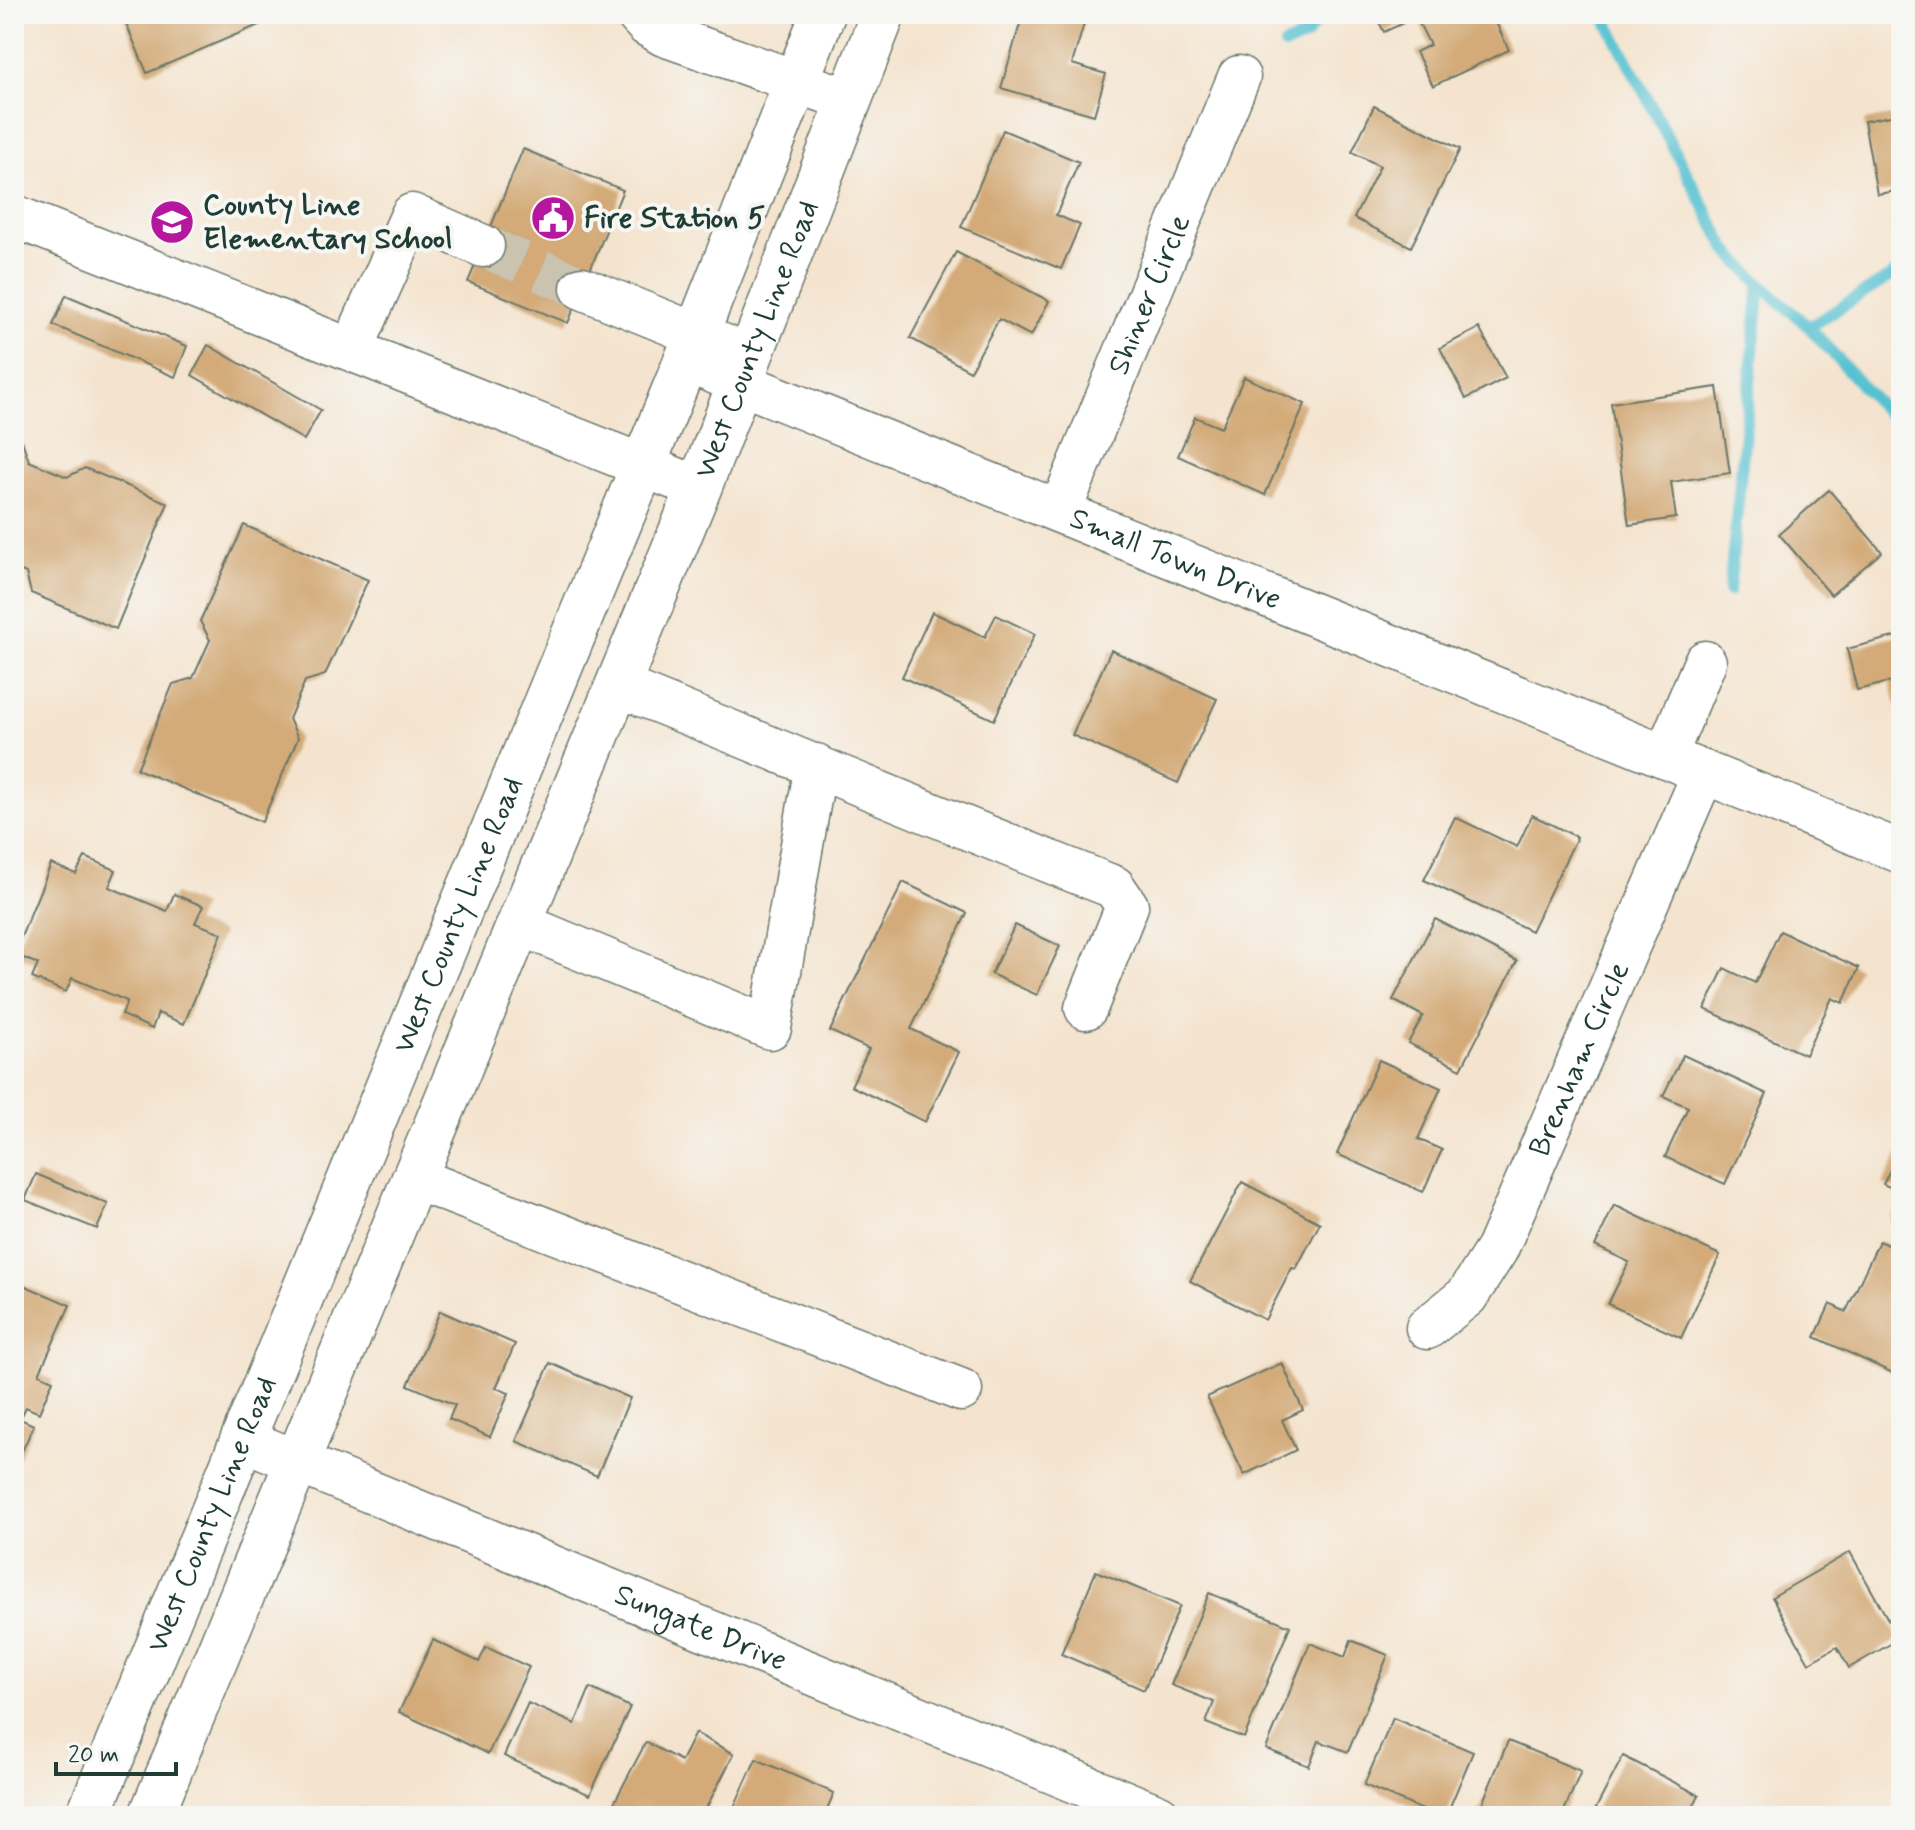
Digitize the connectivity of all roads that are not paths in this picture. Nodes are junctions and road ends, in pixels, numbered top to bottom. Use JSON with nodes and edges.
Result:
{"nodes":[{"id":1,"x":637,"y":14,"type":"edge"},
{"id":2,"x":823,"y":14,"type":"edge"},
{"id":3,"x":883,"y":14,"type":"edge"},
{"id":4,"x":1239,"y":77,"type":"dead end"},
{"id":5,"x":796,"y":82,"type":"junction"},
{"id":6,"x":849,"y":100,"type":"junction"},
{"id":7,"x":14,"y":216,"type":"edge"},
{"id":8,"x":483,"y":246,"type":"tunnel mouth"},
{"id":9,"x":582,"y":288,"type":"tunnel mouth"},
{"id":10,"x":691,"y":348,"type":"junction"},
{"id":11,"x":352,"y":349,"type":"junction"},
{"id":12,"x":745,"y":369,"type":"junction"},
{"id":13,"x":643,"y":467,"type":"junction"},
{"id":14,"x":699,"y":488,"type":"junction"},
{"id":15,"x":1060,"y":511,"type":"junction"},
{"id":16,"x":1705,"y":662,"type":"dead end"},
{"id":17,"x":617,"y":685,"type":"junction"},
{"id":18,"x":1666,"y":755,"type":"junction"},
{"id":19,"x":816,"y":765,"type":"junction"},
{"id":20,"x":1704,"y":772,"type":"junction"},
{"id":21,"x":1901,"y":852,"type":"edge"},
{"id":22,"x":520,"y":924,"type":"junction"},
{"id":23,"x":1086,"y":1008,"type":"dead end"},
{"id":24,"x":414,"y":1178,"type":"junction"},
{"id":25,"x":1427,"y":1328,"type":"dead end"},
{"id":26,"x":961,"y":1390,"type":"dead end"},
{"id":27,"x":242,"y":1439,"type":"junction"},
{"id":28,"x":299,"y":1462,"type":"junction"},
{"id":29,"x":88,"y":1816,"type":"edge"},
{"id":30,"x":151,"y":1816,"type":"edge"},
{"id":31,"x":1159,"y":1816,"type":"edge"}],
"edges":[{"from":1,"to":5,"type":"street"},
{"from":2,"to":5,"type":"main road","name":"West County Line Road"},
{"from":3,"to":6,"type":"main road","name":"West County Line Road"},
{"from":4,"to":15,"type":"street","name":"Shiner Circle"},
{"from":5,"to":6,"type":"street"},
{"from":5,"to":10,"type":"main road","name":"West County Line Road"},
{"from":6,"to":12,"type":"main road","name":"West County Line Road"},
{"from":7,"to":11,"type":"street"},
{"from":8,"to":11,"type":"street"},
{"from":9,"to":10,"type":"street","name":"Small Town Drive"},
{"from":10,"to":12,"type":"street","name":"Small Town Drive"},
{"from":10,"to":13,"type":"main road","name":"West County Line Road"},
{"from":11,"to":13,"type":"street"},
{"from":12,"to":14,"type":"main road","name":"West County Line Road"},
{"from":12,"to":15,"type":"street","name":"Small Town Drive"},
{"from":13,"to":14,"type":"street"},
{"from":13,"to":27,"type":"main road","name":"West County Line Road"},
{"from":14,"to":17,"type":"main road","name":"West County Line Road"},
{"from":15,"to":18,"type":"street","name":"Small Town Drive"},
{"from":16,"to":18,"type":"street"},
{"from":17,"to":19,"type":"street"},
{"from":17,"to":22,"type":"main road","name":"West County Line Road"},
{"from":18,"to":20,"type":"street","name":"Small Town Drive"},
{"from":19,"to":22,"type":"street"},
{"from":19,"to":23,"type":"street"},
{"from":20,"to":21,"type":"street","name":"Small Town Drive"},
{"from":20,"to":25,"type":"street","name":"Brenham Circle"},
{"from":22,"to":24,"type":"main road","name":"West County Line Road"},
{"from":24,"to":26,"type":"street"},
{"from":24,"to":28,"type":"main road","name":"West County Line Road"},
{"from":27,"to":28,"type":"street","name":"Sungate Drive"},
{"from":27,"to":29,"type":"main road","name":"West County Line Road"},
{"from":28,"to":30,"type":"main road","name":"West County Line Road"},
{"from":28,"to":31,"type":"street","name":"Sungate Drive"}]}
